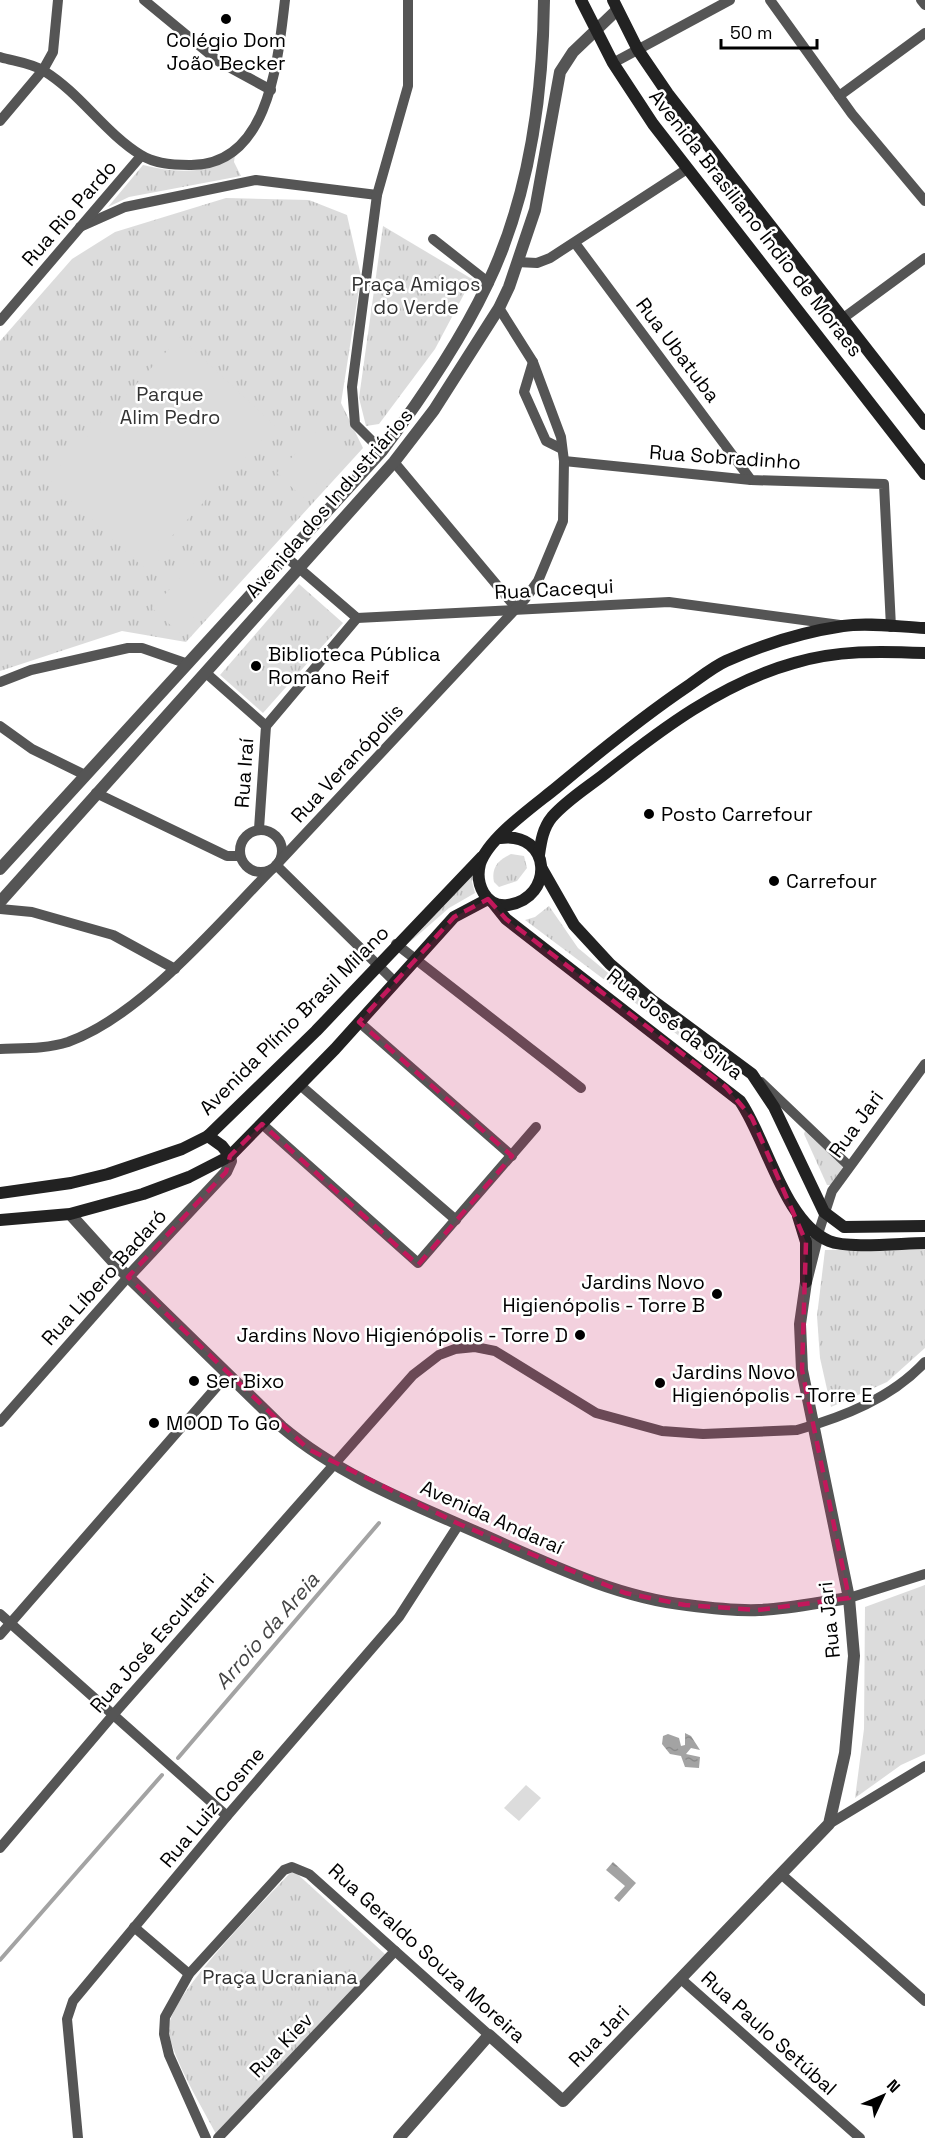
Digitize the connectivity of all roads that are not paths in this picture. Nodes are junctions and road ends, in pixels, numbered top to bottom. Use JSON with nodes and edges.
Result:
{"nodes":[{"id":1,"x":58,"y":0,"type":"edge"},
{"id":2,"x":144,"y":0,"type":"edge"},
{"id":3,"x":285,"y":0,"type":"edge"},
{"id":4,"x":408,"y":0,"type":"edge"},
{"id":5,"x":544,"y":0,"type":"edge"},
{"id":6,"x":581,"y":0,"type":"edge"},
{"id":7,"x":730,"y":0,"type":"edge"},
{"id":8,"x":770,"y":0,"type":"edge"},
{"id":9,"x":921,"y":0,"type":"edge"},
{"id":10,"x":615,"y":5,"type":"edge"},
{"id":11,"x":925,"y":5,"type":"edge"},
{"id":12,"x":596,"y":30,"type":"junction"},
{"id":13,"x":925,"y":33,"type":"edge"},
{"id":14,"x":638,"y":50,"type":"junction"},
{"id":15,"x":0,"y":57,"type":"edge"},
{"id":16,"x":613,"y":63,"type":"junction"},
{"id":17,"x":43,"y":70,"type":"junction"},
{"id":18,"x":271,"y":90,"type":"junction"},
{"id":19,"x":839,"y":96,"type":"junction"},
{"id":20,"x":0,"y":121,"type":"edge"},
{"id":21,"x":141,"y":156,"type":"junction"},
{"id":22,"x":687,"y":169,"type":"junction"},
{"id":23,"x":377,"y":195,"type":"junction"},
{"id":24,"x":925,"y":201,"type":"edge"},
{"id":25,"x":80,"y":227,"type":"junction"},
{"id":26,"x":433,"y":239,"type":"dead end"},
{"id":27,"x":575,"y":243,"type":"junction"},
{"id":28,"x":500,"y":253,"type":"junction"},
{"id":29,"x":925,"y":258,"type":"edge"},
{"id":30,"x":517,"y":262,"type":"junction"},
{"id":31,"x":489,"y":283,"type":"junction"},
{"id":32,"x":499,"y":308,"type":"junction"},
{"id":33,"x":842,"y":319,"type":"junction"},
{"id":34,"x":0,"y":321,"type":"edge"},
{"id":35,"x":533,"y":362,"type":"junction"},
{"id":36,"x":925,"y":424,"type":"edge"},
{"id":37,"x":402,"y":425,"type":"junction"},
{"id":38,"x":415,"y":435,"type":"junction"},
{"id":39,"x":562,"y":449,"type":"junction"},
{"id":40,"x":382,"y":451,"type":"junction"},
{"id":41,"x":564,"y":461,"type":"junction"},
{"id":42,"x":394,"y":462,"type":"junction"},
{"id":43,"x":925,"y":474,"type":"edge"},
{"id":44,"x":751,"y":480,"type":"junction"},
{"id":45,"x":285,"y":556,"type":"junction"},
{"id":46,"x":299,"y":568,"type":"junction"},
{"id":47,"x":516,"y":609,"type":"junction"},
{"id":48,"x":357,"y":618,"type":"junction"},
{"id":49,"x":846,"y":626,"type":"junction"},
{"id":50,"x":891,"y":627,"type":"junction"},
{"id":51,"x":925,"y":628,"type":"edge"},
{"id":52,"x":925,"y":653,"type":"edge"},
{"id":53,"x":188,"y":664,"type":"junction"},
{"id":54,"x":206,"y":673,"type":"junction"},
{"id":55,"x":0,"y":682,"type":"edge"},
{"id":56,"x":0,"y":726,"type":"edge"},
{"id":57,"x":266,"y":726,"type":"junction"},
{"id":58,"x":127,"y":730,"type":"junction"},
{"id":59,"x":143,"y":743,"type":"junction"},
{"id":60,"x":86,"y":775,"type":"junction"},
{"id":61,"x":96,"y":793,"type":"junction"},
{"id":62,"x":259,"y":830,"type":"junction"},
{"id":63,"x":500,"y":838,"type":"junction"},
{"id":64,"x":485,"y":854,"type":"junction"},
{"id":65,"x":538,"y":855,"type":"junction"},
{"id":66,"x":240,"y":856,"type":"junction"},
{"id":67,"x":275,"y":866,"type":"junction"},
{"id":68,"x":0,"y":869,"type":"edge"},
{"id":69,"x":542,"y":869,"type":"junction"},
{"id":70,"x":491,"y":901,"type":"junction"},
{"id":71,"x":0,"y":902,"type":"edge"},
{"id":72,"x":0,"y":909,"type":"edge"},
{"id":73,"x":396,"y":944,"type":"junction"},
{"id":74,"x":416,"y":958,"type":"junction"},
{"id":75,"x":377,"y":965,"type":"junction"},
{"id":76,"x":175,"y":969,"type":"junction"},
{"id":77,"x":395,"y":982,"type":"junction"},
{"id":78,"x":359,"y":1022,"type":"junction"},
{"id":79,"x":0,"y":1049,"type":"edge"},
{"id":80,"x":925,"y":1064,"type":"edge"},
{"id":81,"x":752,"y":1074,"type":"junction"},
{"id":82,"x":300,"y":1085,"type":"junction"},
{"id":83,"x":581,"y":1088,"type":"dead end"},
{"id":84,"x":262,"y":1124,"type":"junction"},
{"id":85,"x":536,"y":1127,"type":"dead end"},
{"id":86,"x":208,"y":1136,"type":"junction"},
{"id":87,"x":230,"y":1156,"type":"junction"},
{"id":88,"x":512,"y":1156,"type":"junction"},
{"id":89,"x":849,"y":1167,"type":"junction"},
{"id":90,"x":0,"y":1193,"type":"edge"},
{"id":91,"x":824,"y":1212,"type":"junction"},
{"id":92,"x":70,"y":1214,"type":"junction"},
{"id":93,"x":797,"y":1215,"type":"junction"},
{"id":94,"x":0,"y":1220,"type":"edge"},
{"id":95,"x":456,"y":1220,"type":"junction"},
{"id":96,"x":925,"y":1226,"type":"edge"},
{"id":97,"x":818,"y":1234,"type":"junction"},
{"id":98,"x":925,"y":1243,"type":"edge"},
{"id":99,"x":132,"y":1273,"type":"junction"},
{"id":100,"x":806,"y":1282,"type":"junction"},
{"id":101,"x":925,"y":1362,"type":"edge"},
{"id":102,"x":227,"y":1375,"type":"junction"},
{"id":103,"x":0,"y":1422,"type":"edge"},
{"id":104,"x":812,"y":1426,"type":"junction"},
{"id":105,"x":334,"y":1465,"type":"junction"},
{"id":106,"x":459,"y":1524,"type":"junction"},
{"id":107,"x":925,"y":1574,"type":"edge"},
{"id":108,"x":849,"y":1598,"type":"junction"},
{"id":109,"x":0,"y":1614,"type":"edge"},
{"id":110,"x":10,"y":1623,"type":"junction"},
{"id":111,"x":0,"y":1635,"type":"edge"},
{"id":112,"x":113,"y":1715,"type":"junction"},
{"id":113,"x":925,"y":1766,"type":"edge"},
{"id":114,"x":227,"y":1816,"type":"junction"},
{"id":115,"x":829,"y":1824,"type":"junction"},
{"id":116,"x":0,"y":1848,"type":"edge"},
{"id":117,"x":782,"y":1874,"type":"junction"},
{"id":118,"x":134,"y":1927,"type":"junction"},
{"id":119,"x":395,"y":1951,"type":"junction"},
{"id":120,"x":189,"y":1974,"type":"junction"},
{"id":121,"x":681,"y":1979,"type":"junction"},
{"id":122,"x":925,"y":2001,"type":"edge"},
{"id":123,"x":489,"y":2035,"type":"junction"},
{"id":124,"x":563,"y":2101,"type":"joint"},
{"id":125,"x":78,"y":2138,"type":"edge"},
{"id":126,"x":206,"y":2138,"type":"edge"},
{"id":127,"x":218,"y":2138,"type":"edge"},
{"id":128,"x":399,"y":2138,"type":"edge"},
{"id":129,"x":860,"y":2138,"type":"edge"}],
"edges":[{"from":1,"to":17,"type":"street"},
{"from":2,"to":18,"type":"street"},
{"from":3,"to":18,"type":"street"},
{"from":4,"to":23,"type":"street"},
{"from":5,"to":28,"type":"street","name":"Avenida dos Industriários"},
{"from":6,"to":12,"type":"main road","name":"Avenida Brasiliano Índio de Moraes"},
{"from":7,"to":14,"type":"street"},
{"from":8,"to":19,"type":"street"},
{"from":9,"to":11,"type":"street"},
{"from":10,"to":12,"type":"street","name":"Avenida dos Industriários"},
{"from":10,"to":14,"type":"main road","name":"Avenida Brasiliano Índio de Moraes"},
{"from":12,"to":16,"type":"main road","name":"Avenida Brasiliano Índio de Moraes"},
{"from":12,"to":30,"type":"street","name":"Avenida dos Industriários"},
{"from":13,"to":19,"type":"street"},
{"from":14,"to":16,"type":"street"},
{"from":14,"to":33,"type":"main road","name":"Avenida Brasiliano Índio de Moraes"},
{"from":15,"to":17,"type":"street"},
{"from":16,"to":22,"type":"main road","name":"Avenida Brasiliano Índio de Moraes"},
{"from":17,"to":20,"type":"street"},
{"from":17,"to":21,"type":"street"},
{"from":18,"to":21,"type":"street"},
{"from":19,"to":24,"type":"street"},
{"from":21,"to":25,"type":"street","name":"Rua Rio Pardo"},
{"from":22,"to":27,"type":"street"},
{"from":22,"to":43,"type":"main road","name":"Avenida Brasiliano Índio de Moraes"},
{"from":23,"to":25,"type":"street"},
{"from":23,"to":40,"type":"street"},
{"from":25,"to":34,"type":"street","name":"Rua Rio Pardo"},
{"from":26,"to":31,"type":"street"},
{"from":27,"to":30,"type":"street"},
{"from":27,"to":44,"type":"street","name":"Rua Ubatuba"},
{"from":28,"to":30,"type":"street"},
{"from":28,"to":31,"type":"street","name":"Avenida dos Industriários"},
{"from":29,"to":33,"type":"street"},
{"from":30,"to":32,"type":"street","name":"Avenida dos Industriários"},
{"from":31,"to":37,"type":"street","name":"Avenida dos Industriários"},
{"from":32,"to":35,"type":"street","name":"Rua Veranópolis"},
{"from":32,"to":38,"type":"street","name":"Avenida dos Industriários"},
{"from":33,"to":36,"type":"main road","name":"Avenida Brasiliano Índio de Moraes"},
{"from":35,"to":39,"type":"street","name":"Rua Veranópolis"},
{"from":35,"to":39,"type":"street"},
{"from":37,"to":38,"type":"street"},
{"from":37,"to":40,"type":"street","name":"Avenida dos Industriários"},
{"from":38,"to":42,"type":"street","name":"Avenida dos Industriários"},
{"from":39,"to":41,"type":"street","name":"Rua Veranópolis"},
{"from":40,"to":45,"type":"street","name":"Avenida dos Industriários"},
{"from":41,"to":44,"type":"street","name":"Rua Sobradinho"},
{"from":41,"to":47,"type":"street","name":"Rua Veranópolis"},
{"from":42,"to":46,"type":"street","name":"Avenida dos Industriários"},
{"from":42,"to":47,"type":"street"},
{"from":44,"to":50,"type":"street","name":"Rua Sobradinho"},
{"from":45,"to":46,"type":"street"},
{"from":45,"to":53,"type":"street","name":"Avenida dos Industriários"},
{"from":46,"to":48,"type":"street"},
{"from":46,"to":54,"type":"street","name":"Avenida dos Industriários"},
{"from":47,"to":48,"type":"street","name":"Rua Cacequi"},
{"from":47,"to":49,"type":"street","name":"Rua Cacequi"},
{"from":47,"to":67,"type":"street","name":"Rua Veranópolis"},
{"from":48,"to":57,"type":"street"},
{"from":49,"to":50,"type":"main road"},
{"from":49,"to":63,"type":"main road"},
{"from":50,"to":51,"type":"main road"},
{"from":52,"to":65,"type":"main road"},
{"from":53,"to":55,"type":"street"},
{"from":53,"to":58,"type":"street","name":"Avenida dos Industriários"},
{"from":54,"to":57,"type":"street","name":"Rua Iraí"},
{"from":54,"to":59,"type":"street","name":"Avenida dos Industriários"},
{"from":56,"to":60,"type":"street"},
{"from":57,"to":62,"type":"street","name":"Rua Iraí"},
{"from":58,"to":59,"type":"street"},
{"from":58,"to":60,"type":"street","name":"Avenida dos Industriários"},
{"from":59,"to":61,"type":"street","name":"Avenida dos Industriários"},
{"from":60,"to":68,"type":"street","name":"Avenida dos Industriários"},
{"from":61,"to":66,"type":"street"},
{"from":61,"to":71,"type":"street","name":"Avenida dos Industriários"},
{"from":62,"to":66,"type":"street"},
{"from":62,"to":67,"type":"street"},
{"from":63,"to":64,"type":"main road"},
{"from":63,"to":65,"type":"main road"},
{"from":64,"to":70,"type":"main road"},
{"from":64,"to":73,"type":"main road","name":"Avenida Plínio Brasil Milano"},
{"from":65,"to":69,"type":"main road"},
{"from":66,"to":67,"type":"street"},
{"from":67,"to":75,"type":"street"},
{"from":67,"to":76,"type":"street","name":"Rua Veranópolis"},
{"from":69,"to":70,"type":"main road"},
{"from":69,"to":81,"type":"main road","name":"Rua José da Silva"},
{"from":70,"to":74,"type":"main road"},
{"from":70,"to":93,"type":"main road","name":"Rua José da Silva"},
{"from":72,"to":76,"type":"street"},
{"from":73,"to":74,"type":"street"},
{"from":73,"to":75,"type":"main road","name":"Avenida Plínio Brasil Milano"},
{"from":74,"to":77,"type":"main road"},
{"from":74,"to":83,"type":"street"},
{"from":75,"to":77,"type":"street"},
{"from":75,"to":86,"type":"main road","name":"Avenida Plínio Brasil Milano"},
{"from":76,"to":79,"type":"street","name":"Rua Veranópolis"},
{"from":77,"to":78,"type":"main road"},
{"from":78,"to":82,"type":"main road"},
{"from":78,"to":88,"type":"street"},
{"from":80,"to":89,"type":"street","name":"Rua Jari"},
{"from":81,"to":89,"type":"street","name":"Rua José da Silva"},
{"from":81,"to":91,"type":"main road","name":"Rua José da Silva"},
{"from":82,"to":84,"type":"main road"},
{"from":82,"to":95,"type":"street"},
{"from":84,"to":87,"type":"main road"},
{"from":84,"to":95,"type":"street"},
{"from":85,"to":88,"type":"street"},
{"from":86,"to":87,"type":"main road"},
{"from":86,"to":90,"type":"main road","name":"Avenida Plínio Brasil Milano"},
{"from":87,"to":92,"type":"main road"},
{"from":87,"to":99,"type":"street","name":"Rua Líbero Badaró"},
{"from":88,"to":95,"type":"street"},
{"from":89,"to":91,"type":"street","name":"Rua Jari"},
{"from":91,"to":96,"type":"main road"},
{"from":91,"to":97,"type":"street","name":"Rua Jari"},
{"from":92,"to":94,"type":"main road"},
{"from":92,"to":99,"type":"street","name":"Avenida Andaraí"},
{"from":93,"to":97,"type":"main road","name":"Rua José da Silva"},
{"from":93,"to":100,"type":"main road"},
{"from":97,"to":98,"type":"main road"},
{"from":97,"to":100,"type":"street","name":"Rua Jari"},
{"from":99,"to":102,"type":"street","name":"Avenida Andaraí"},
{"from":99,"to":103,"type":"street","name":"Rua Líbero Badaró"},
{"from":100,"to":104,"type":"street","name":"Rua Jari"},
{"from":101,"to":104,"type":"street","name":"Rua José Escultari"},
{"from":102,"to":105,"type":"street","name":"Avenida Andaraí"},
{"from":102,"to":110,"type":"street"},
{"from":104,"to":105,"type":"street","name":"Rua José Escultari"},
{"from":104,"to":108,"type":"street","name":"Rua Jari"},
{"from":105,"to":106,"type":"street","name":"Avenida Andaraí"},
{"from":105,"to":112,"type":"street","name":"Rua José Escultari"},
{"from":106,"to":108,"type":"street","name":"Avenida Andaraí"},
{"from":106,"to":114,"type":"street","name":"Rua Luiz Cosme"},
{"from":107,"to":108,"type":"street","name":"Avenida Andaraí"},
{"from":108,"to":115,"type":"street","name":"Rua Jari"},
{"from":109,"to":110,"type":"street"},
{"from":110,"to":111,"type":"street"},
{"from":110,"to":112,"type":"street"},
{"from":112,"to":114,"type":"street"},
{"from":112,"to":116,"type":"street","name":"Rua José Escultari"},
{"from":113,"to":115,"type":"street"},
{"from":114,"to":118,"type":"street","name":"Rua Luiz Cosme"},
{"from":115,"to":117,"type":"street","name":"Rua Jari"},
{"from":117,"to":121,"type":"street","name":"Rua Jari"},
{"from":117,"to":122,"type":"street"},
{"from":118,"to":120,"type":"street"},
{"from":118,"to":125,"type":"street","name":"Rua Luiz Cosme"},
{"from":119,"to":120,"type":"street","name":"Rua Geraldo Souza Moreira"},
{"from":119,"to":123,"type":"street","name":"Rua Geraldo Souza Moreira"},
{"from":119,"to":127,"type":"street","name":"Rua Kiev"},
{"from":120,"to":126,"type":"street","name":"Rua Geraldo Souza Moreira"},
{"from":121,"to":124,"type":"street","name":"Rua Jari"},
{"from":121,"to":129,"type":"street","name":"Rua Paulo Setúbal"},
{"from":123,"to":124,"type":"street","name":"Rua Geraldo Souza Moreira"},
{"from":123,"to":128,"type":"street"}]}
